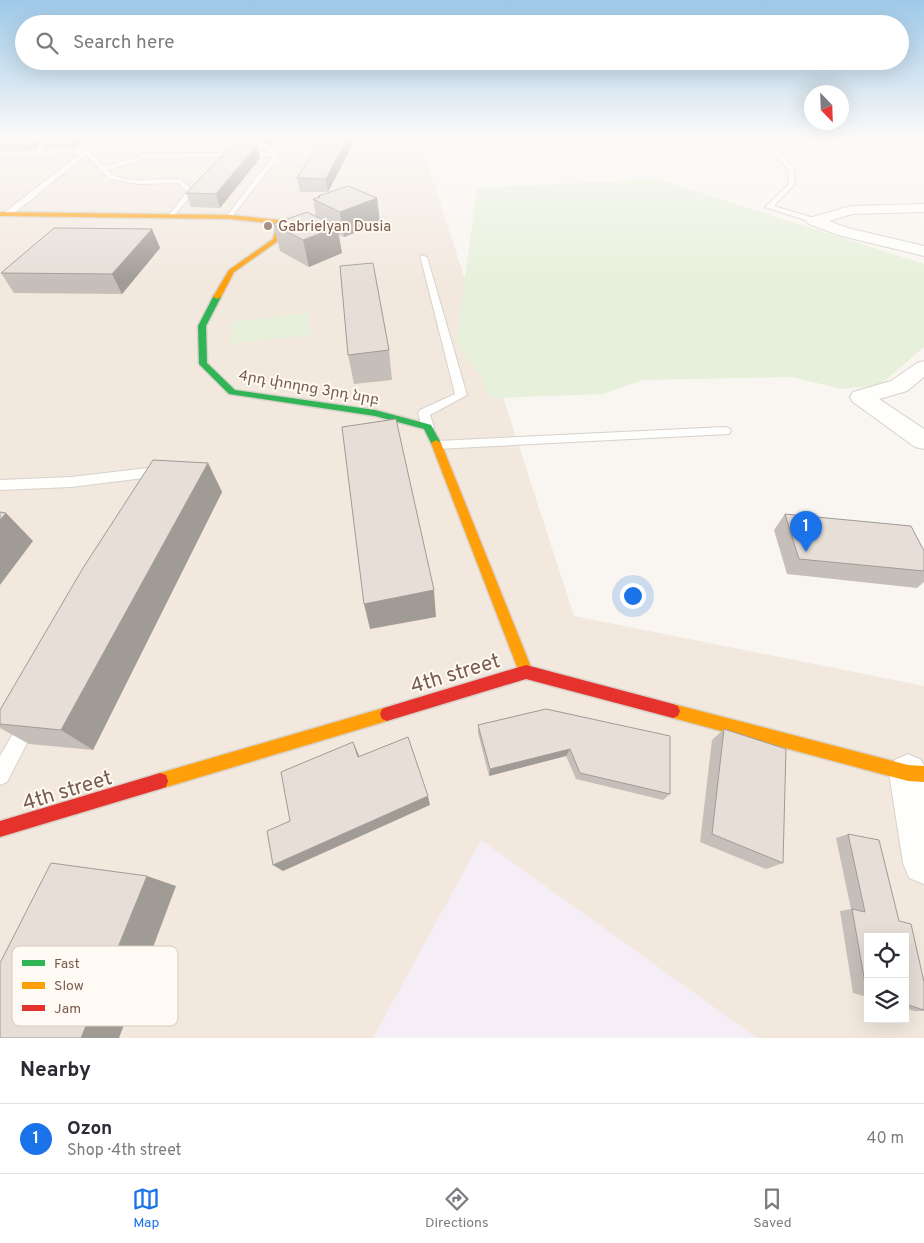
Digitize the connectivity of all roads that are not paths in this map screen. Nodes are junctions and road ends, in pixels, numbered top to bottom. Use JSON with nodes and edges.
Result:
{"nodes":[{"id":1,"x":42,"y":185,"type":"edge"},
{"id":2,"x":184,"y":185,"type":"edge"},
{"id":3,"x":254,"y":185,"type":"edge"},
{"id":4,"x":791,"y":185,"type":"edge"},
{"id":5,"x":924,"y":208,"type":"edge"},
{"id":6,"x":4,"y":214,"type":"edge"},
{"id":7,"x":172,"y":216,"type":"junction"},
{"id":8,"x":230,"y":217,"type":"junction"},
{"id":9,"x":814,"y":221,"type":"junction"},
{"id":10,"x":924,"y":251,"type":"edge"},
{"id":11,"x":423,"y":257,"type":"dead end"},
{"id":12,"x":924,"y":367,"type":"edge"},
{"id":13,"x":428,"y":427,"type":"junction"},
{"id":14,"x":726,"y":431,"type":"dead end"},
{"id":15,"x":924,"y":441,"type":"edge"},
{"id":16,"x":437,"y":444,"type":"junction"},
{"id":17,"x":0,"y":485,"type":"edge"},
{"id":18,"x":155,"y":489,"type":"edge"},
{"id":19,"x":526,"y":672,"type":"junction"},
{"id":20,"x":38,"y":706,"type":"edge"},
{"id":21,"x":916,"y":774,"type":"edge"},
{"id":22,"x":0,"y":775,"type":"edge"},
{"id":23,"x":0,"y":829,"type":"edge"},
{"id":24,"x":924,"y":863,"type":"edge"}],
"edges":[{"from":1,"to":6,"type":"lane"},
{"from":2,"to":7,"type":"lane"},
{"from":3,"to":8,"type":"lane"},
{"from":4,"to":9,"type":"lane"},
{"from":5,"to":9,"type":"street"},
{"from":6,"to":7,"type":"street","name":"4րդ փողոց 3րդ նրբ"},
{"from":7,"to":8,"type":"street","name":"4րդ փողոց 3րդ նրբ"},
{"from":8,"to":13,"type":"street","name":"4րդ փողոց 3րդ նրբ"},
{"from":9,"to":10,"type":"street"},
{"from":11,"to":13,"type":"lane"},
{"from":12,"to":15,"type":"street"},
{"from":13,"to":16,"type":"street"},
{"from":14,"to":16,"type":"lane"},
{"from":16,"to":19,"type":"street"},
{"from":17,"to":18,"type":"lane"},
{"from":19,"to":21,"type":"street","name":"4th street"},
{"from":19,"to":23,"type":"street","name":"4th street"},
{"from":20,"to":22,"type":"lane"},
{"from":21,"to":24,"type":"street"}]}
